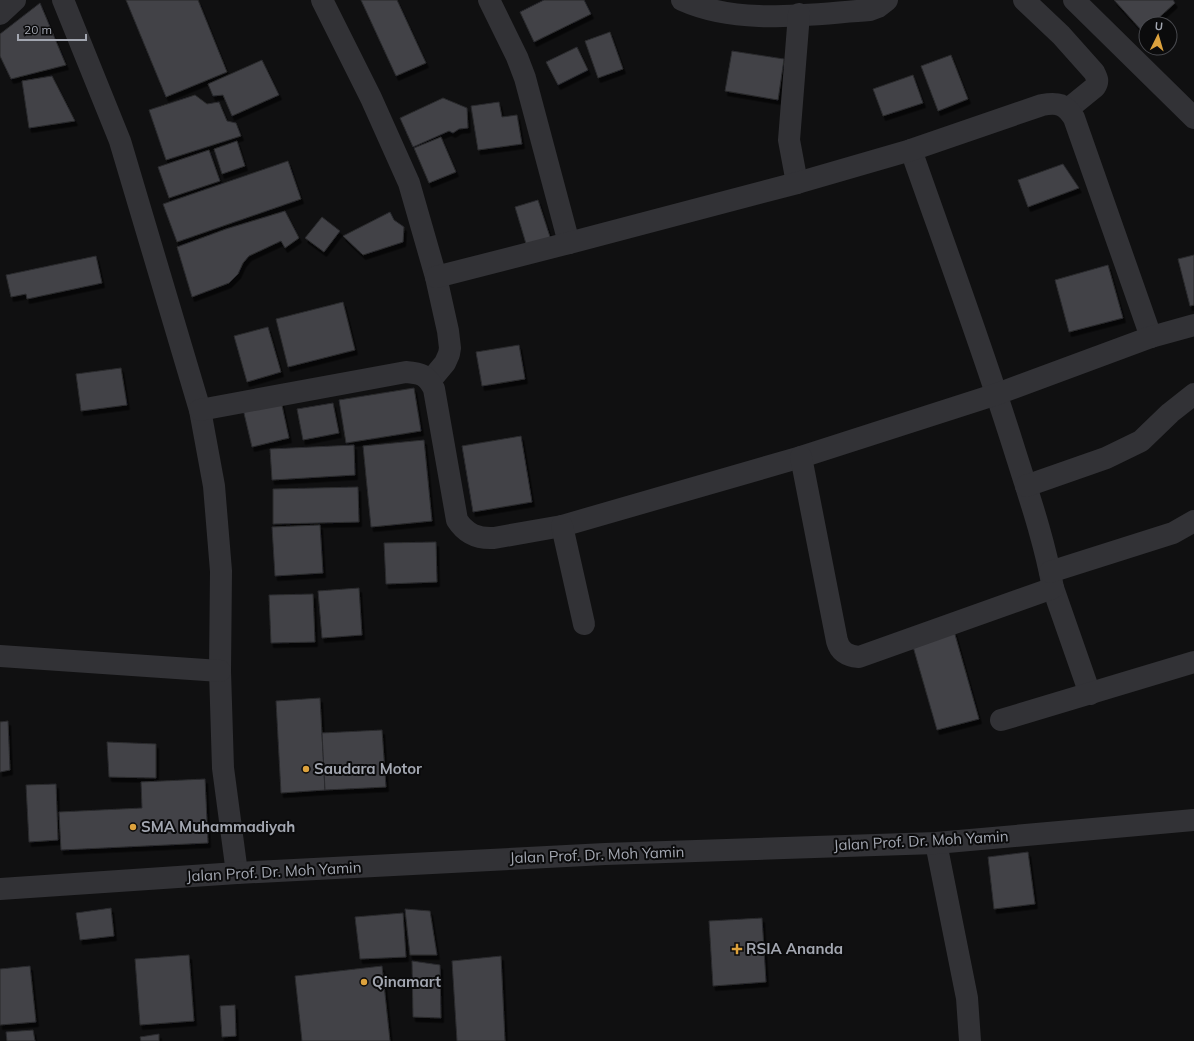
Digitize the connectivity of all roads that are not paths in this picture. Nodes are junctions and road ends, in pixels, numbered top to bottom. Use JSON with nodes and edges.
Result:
{"nodes":[{"id":1,"x":15,"y":0,"type":"edge"},
{"id":2,"x":63,"y":0,"type":"edge"},
{"id":3,"x":322,"y":0,"type":"edge"},
{"id":4,"x":489,"y":0,"type":"edge"},
{"id":5,"x":682,"y":0,"type":"edge"},
{"id":6,"x":887,"y":0,"type":"edge"},
{"id":7,"x":1024,"y":0,"type":"edge"},
{"id":8,"x":1074,"y":0,"type":"edge"},
{"id":9,"x":0,"y":14,"type":"edge"},
{"id":10,"x":799,"y":14,"type":"junction"},
{"id":11,"x":1068,"y":109,"type":"junction"},
{"id":12,"x":1194,"y":118,"type":"edge"},
{"id":13,"x":911,"y":150,"type":"junction"},
{"id":14,"x":797,"y":183,"type":"junction"},
{"id":15,"x":569,"y":244,"type":"junction"},
{"id":16,"x":436,"y":277,"type":"junction"},
{"id":17,"x":1194,"y":325,"type":"edge"},
{"id":18,"x":1152,"y":337,"type":"junction"},
{"id":19,"x":430,"y":380,"type":"junction"},
{"id":20,"x":997,"y":394,"type":"junction"},
{"id":21,"x":1194,"y":394,"type":"edge"},
{"id":22,"x":200,"y":410,"type":"junction"},
{"id":23,"x":801,"y":457,"type":"junction"},
{"id":24,"x":1026,"y":486,"type":"junction"},
{"id":25,"x":1194,"y":521,"type":"edge"},
{"id":26,"x":562,"y":526,"type":"junction"},
{"id":27,"x":1052,"y":580,"type":"junction"},
{"id":28,"x":584,"y":624,"type":"dead end"},
{"id":29,"x":0,"y":656,"type":"edge"},
{"id":30,"x":1194,"y":662,"type":"edge"},
{"id":31,"x":220,"y":671,"type":"junction"},
{"id":32,"x":1090,"y":694,"type":"junction"},
{"id":33,"x":1001,"y":720,"type":"dead end"},
{"id":34,"x":1194,"y":820,"type":"edge"},
{"id":35,"x":936,"y":843,"type":"junction"},
{"id":36,"x":237,"y":873,"type":"junction"},
{"id":37,"x":0,"y":889,"type":"edge"},
{"id":38,"x":970,"y":1041,"type":"edge"}],
"edges":[{"from":1,"to":9,"type":"street"},
{"from":2,"to":22,"type":"street"},
{"from":3,"to":16,"type":"street"},
{"from":4,"to":15,"type":"street"},
{"from":5,"to":10,"type":"street"},
{"from":6,"to":10,"type":"street"},
{"from":7,"to":11,"type":"street"},
{"from":8,"to":12,"type":"street"},
{"from":10,"to":14,"type":"street"},
{"from":11,"to":13,"type":"street"},
{"from":11,"to":18,"type":"street"},
{"from":13,"to":14,"type":"street"},
{"from":13,"to":20,"type":"street"},
{"from":14,"to":15,"type":"street"},
{"from":15,"to":16,"type":"street"},
{"from":16,"to":19,"type":"street"},
{"from":17,"to":18,"type":"street"},
{"from":18,"to":20,"type":"street"},
{"from":19,"to":22,"type":"street"},
{"from":19,"to":26,"type":"street"},
{"from":20,"to":23,"type":"street"},
{"from":20,"to":24,"type":"street"},
{"from":21,"to":24,"type":"street"},
{"from":22,"to":31,"type":"street"},
{"from":23,"to":26,"type":"street"},
{"from":23,"to":27,"type":"street"},
{"from":24,"to":27,"type":"street"},
{"from":25,"to":27,"type":"street"},
{"from":26,"to":28,"type":"street"},
{"from":27,"to":32,"type":"street"},
{"from":29,"to":31,"type":"street"},
{"from":30,"to":32,"type":"street"},
{"from":31,"to":36,"type":"street"},
{"from":32,"to":33,"type":"street"},
{"from":34,"to":35,"type":"street","name":"Jalan Prof. Dr. Moh Yamin"},
{"from":35,"to":36,"type":"street","name":"Jalan Prof. Dr. Moh Yamin"},
{"from":35,"to":38,"type":"street"},
{"from":36,"to":37,"type":"street","name":"Jalan Prof. Dr. Moh Yamin"}]}
